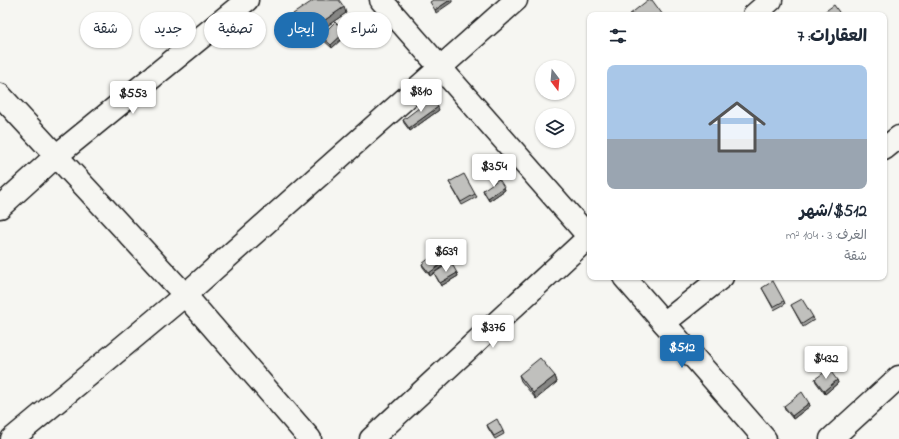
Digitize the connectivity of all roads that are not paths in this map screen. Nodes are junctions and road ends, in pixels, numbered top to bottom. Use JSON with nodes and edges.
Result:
{"nodes":[{"id":1,"x":247,"y":0,"type":"edge"},
{"id":2,"x":381,"y":0,"type":"edge"},
{"id":3,"x":516,"y":0,"type":"edge"},
{"id":4,"x":771,"y":0,"type":"edge"},
{"id":5,"x":757,"y":12,"type":"edge"},
{"id":6,"x":441,"y":66,"type":"junction"},
{"id":7,"x":0,"y":95,"type":"edge"},
{"id":8,"x":899,"y":137,"type":"edge"},
{"id":9,"x":887,"y":147,"type":"edge"},
{"id":10,"x":56,"y":156,"type":"junction"},
{"id":11,"x":0,"y":207,"type":"edge"},
{"id":12,"x":587,"y":234,"type":"edge"},
{"id":13,"x":587,"y":240,"type":"edge"},
{"id":14,"x":627,"y":280,"type":"edge"},
{"id":15,"x":718,"y":280,"type":"edge"},
{"id":16,"x":185,"y":294,"type":"junction"},
{"id":17,"x":664,"y":323,"type":"junction"},
{"id":18,"x":899,"y":377,"type":"edge"},
{"id":19,"x":12,"y":439,"type":"edge"},
{"id":20,"x":310,"y":439,"type":"edge"},
{"id":21,"x":371,"y":439,"type":"edge"},
{"id":22,"x":765,"y":439,"type":"edge"},
{"id":23,"x":831,"y":439,"type":"edge"}],
"edges":[{"from":1,"to":10,"type":"street"},
{"from":2,"to":6,"type":"street"},
{"from":3,"to":6,"type":"street"},
{"from":4,"to":5,"type":"street"},
{"from":6,"to":12,"type":"street"},
{"from":6,"to":16,"type":"street"},
{"from":7,"to":10,"type":"street"},
{"from":8,"to":9,"type":"street"},
{"from":10,"to":11,"type":"street"},
{"from":10,"to":16,"type":"street"},
{"from":13,"to":21,"type":"street"},
{"from":14,"to":17,"type":"street"},
{"from":15,"to":17,"type":"street"},
{"from":16,"to":19,"type":"street"},
{"from":16,"to":20,"type":"street"},
{"from":17,"to":22,"type":"street"},
{"from":18,"to":23,"type":"street"}]}
